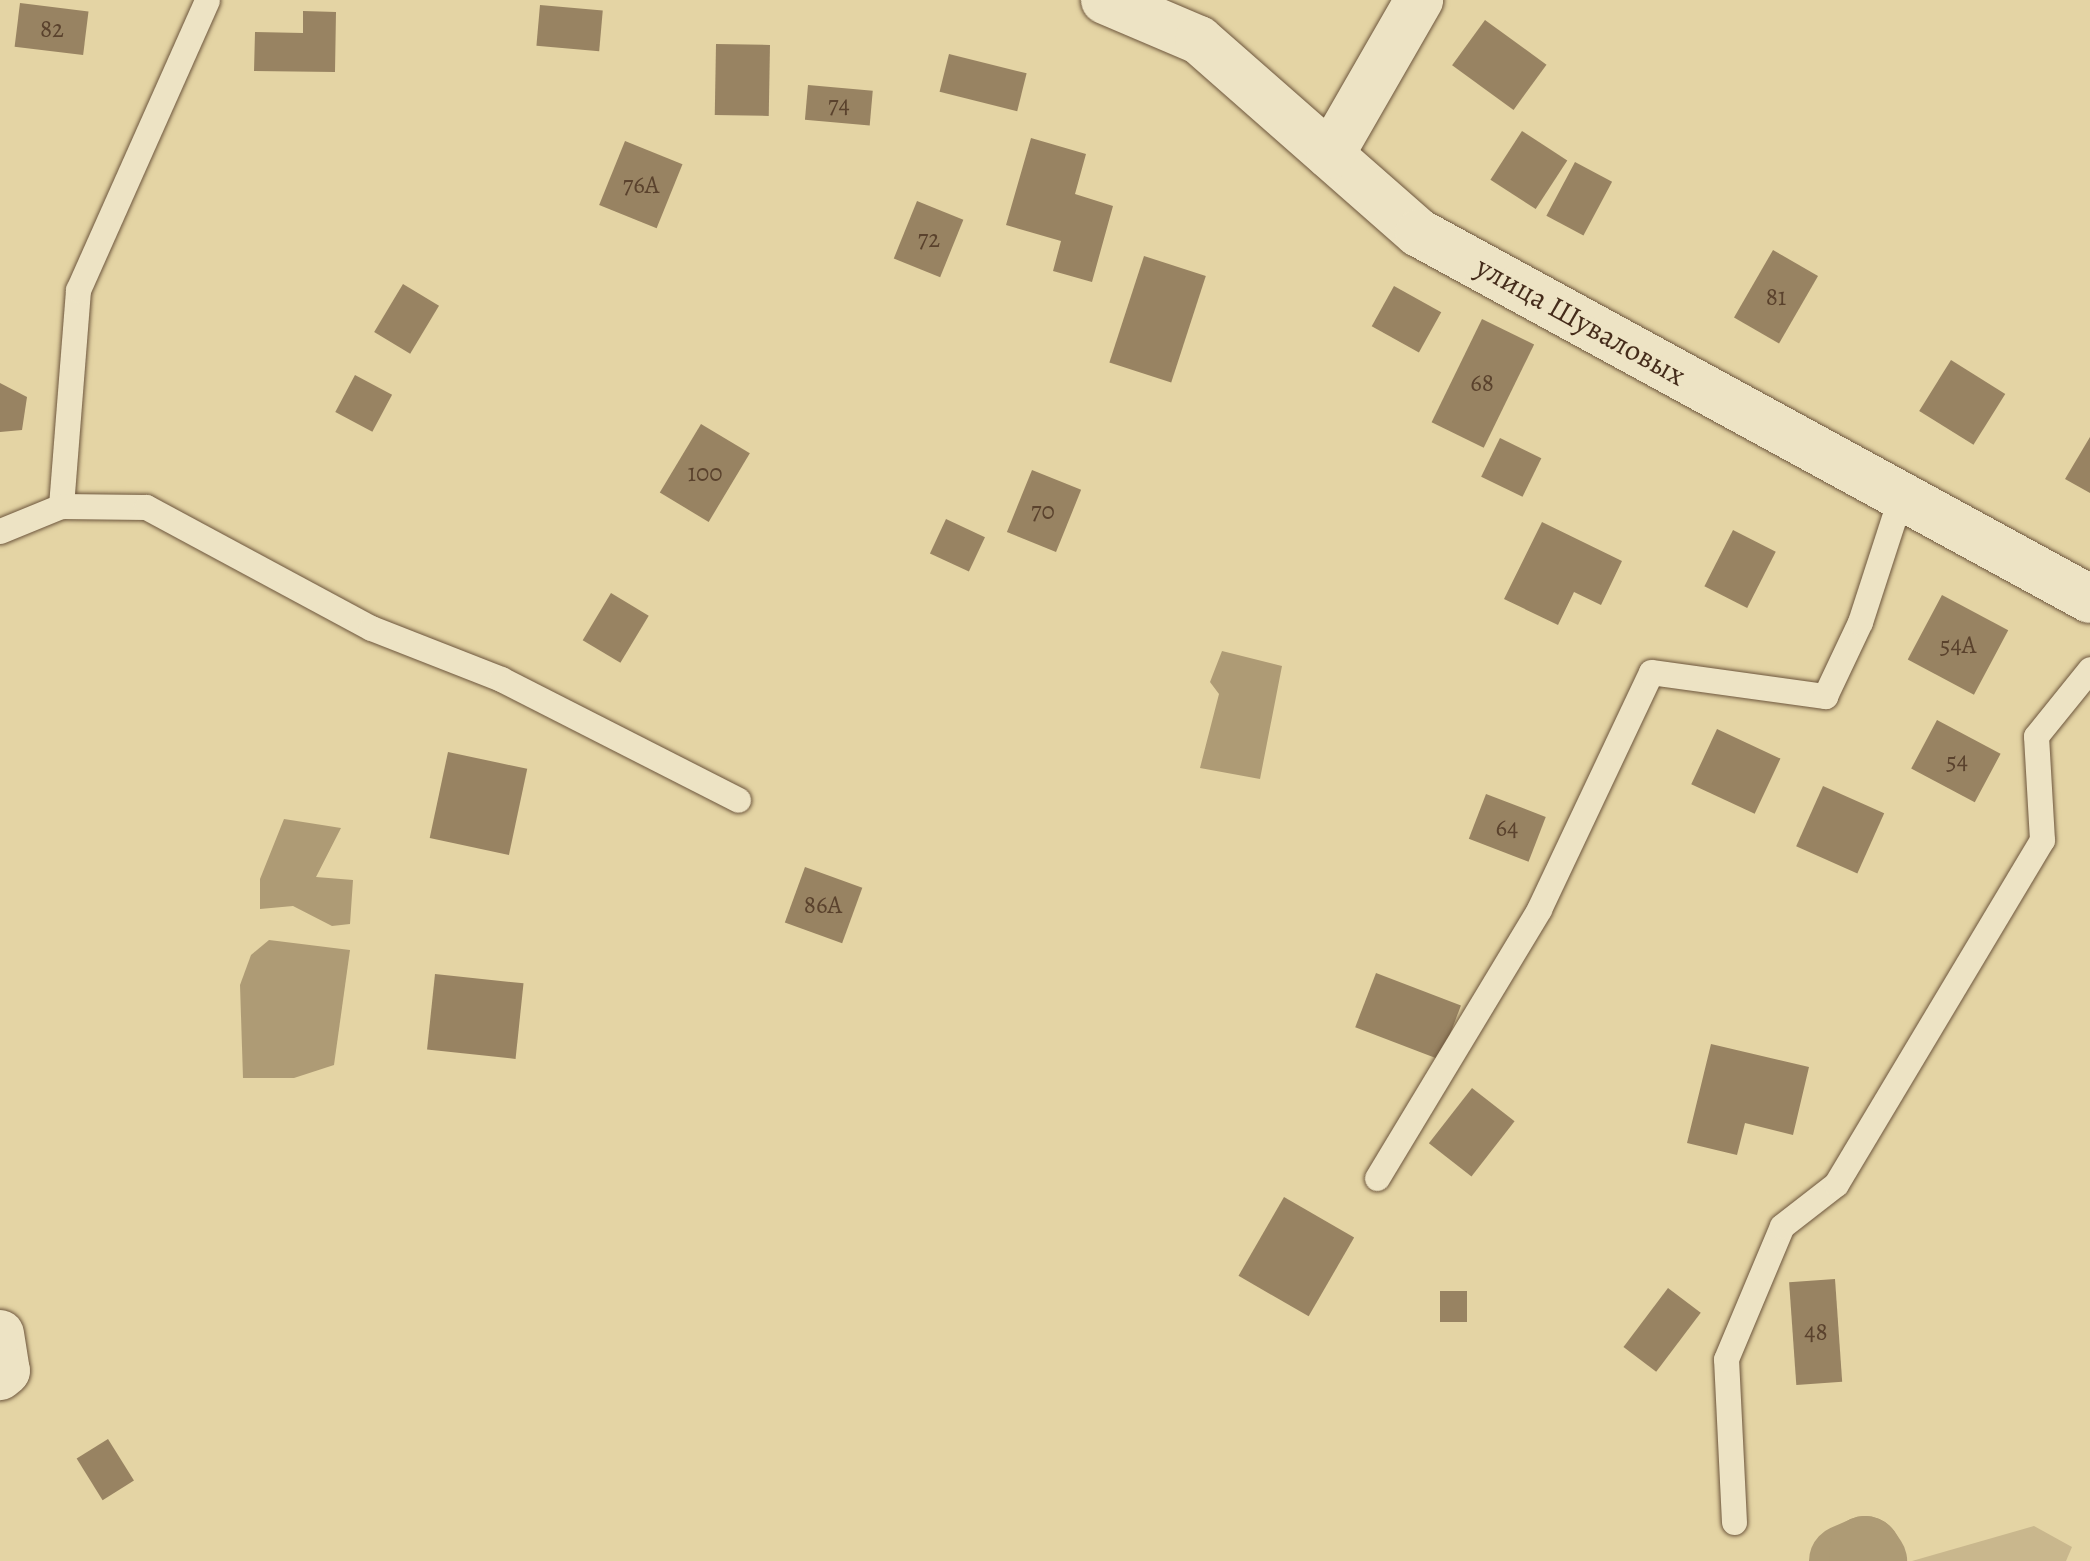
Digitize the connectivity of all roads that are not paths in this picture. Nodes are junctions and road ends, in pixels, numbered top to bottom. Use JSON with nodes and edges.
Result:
{"nodes":[{"id":1,"x":208,"y":0,"type":"edge"},
{"id":2,"x":1105,"y":0,"type":"edge"},
{"id":3,"x":1419,"y":0,"type":"edge"},
{"id":4,"x":1330,"y":155,"type":"junction"},
{"id":5,"x":1900,"y":496,"type":"junction"},
{"id":6,"x":61,"y":506,"type":"junction"},
{"id":7,"x":0,"y":530,"type":"edge"},
{"id":8,"x":2090,"y":599,"type":"edge"},
{"id":9,"x":2090,"y":669,"type":"edge"},
{"id":10,"x":738,"y":800,"type":"dead end"},
{"id":11,"x":1376,"y":1178,"type":"dead end"},
{"id":12,"x":0,"y":1334,"type":"edge"},
{"id":13,"x":0,"y":1376,"type":"edge"},
{"id":14,"x":1734,"y":1522,"type":"dead end"}],
"edges":[{"from":1,"to":6,"type":"lane"},
{"from":2,"to":4,"type":"street","name":"улица Шуваловых"},
{"from":3,"to":4,"type":"street"},
{"from":4,"to":5,"type":"street","name":"улица Шуваловых"},
{"from":5,"to":8,"type":"street","name":"улица Шуваловых"},
{"from":5,"to":11,"type":"lane"},
{"from":6,"to":7,"type":"lane"},
{"from":6,"to":10,"type":"lane"},
{"from":9,"to":14,"type":"lane"},
{"from":12,"to":13,"type":"street"}]}
